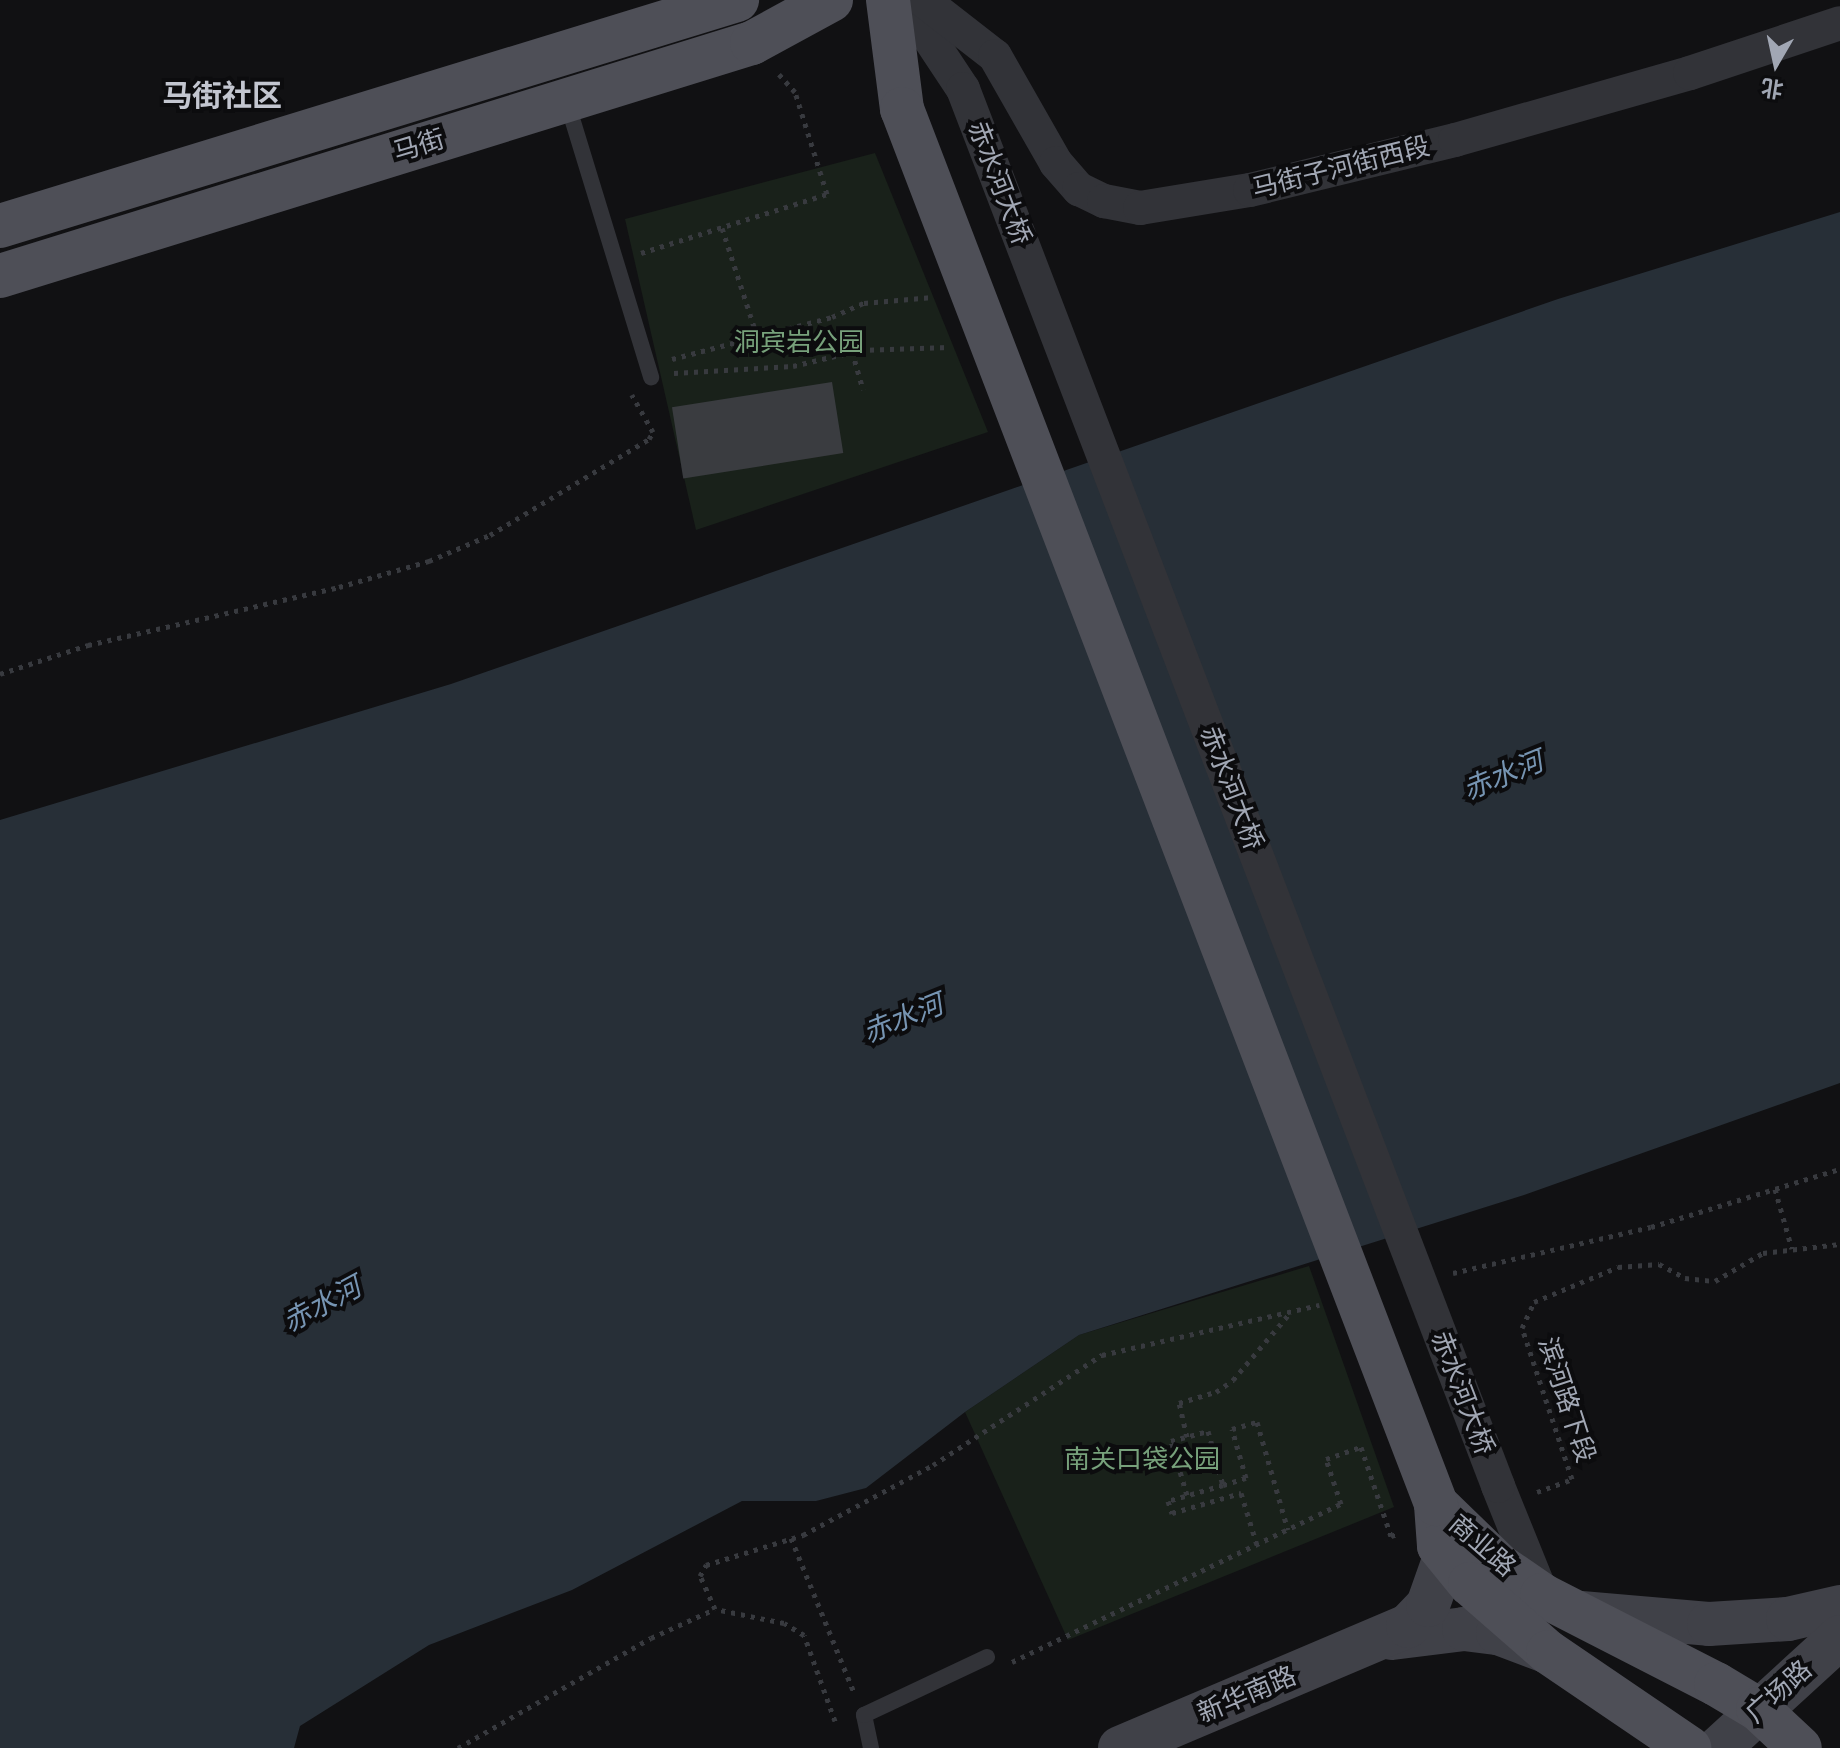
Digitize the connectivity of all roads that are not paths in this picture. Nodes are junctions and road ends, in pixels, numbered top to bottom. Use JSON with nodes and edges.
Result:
{"nodes":[{"id":1,"x":737,"y":0,"type":"edge"},
{"id":2,"x":831,"y":0,"type":"edge"},
{"id":3,"x":888,"y":0,"type":"edge"},
{"id":4,"x":904,"y":0,"type":"edge"},
{"id":5,"x":923,"y":0,"type":"edge"},
{"id":6,"x":1840,"y":23,"type":"edge"},
{"id":7,"x":566,"y":101,"type":"junction"},
{"id":8,"x":0,"y":226,"type":"edge"},
{"id":9,"x":0,"y":276,"type":"edge"},
{"id":10,"x":650,"y":371,"type":"road end"},
{"id":11,"x":1439,"y":1527,"type":"junction"},
{"id":12,"x":1554,"y":1603,"type":"junction"},
{"id":13,"x":1840,"y":1607,"type":"edge"},
{"id":14,"x":1840,"y":1637,"type":"edge"},
{"id":15,"x":1374,"y":1642,"type":"junction"},
{"id":16,"x":1548,"y":1652,"type":"junction"},
{"id":17,"x":992,"y":1663,"type":"road end"},
{"id":18,"x":1758,"y":1709,"type":"junction"},
{"id":19,"x":871,"y":1748,"type":"edge"},
{"id":20,"x":1120,"y":1748,"type":"edge"},
{"id":21,"x":1689,"y":1748,"type":"edge"},
{"id":22,"x":1719,"y":1748,"type":"edge"},
{"id":23,"x":1800,"y":1748,"type":"edge"}],
"edges":[{"from":1,"to":8,"type":"main road","name":"马街"},
{"from":2,"to":7,"type":"main road","name":"马街"},
{"from":3,"to":11,"type":"main road","bridge":true},
{"from":4,"to":12,"type":"street","name":"赤水河大桥","bridge":true},
{"from":5,"to":6,"type":"street","name":"马街子河街西段"},
{"from":7,"to":9,"type":"main road","name":"马街"},
{"from":7,"to":10,"type":"lane"},
{"from":11,"to":12,"type":"main road","name":"商业路"},
{"from":11,"to":15,"type":"main road"},
{"from":11,"to":16,"type":"main road","name":"商业路"},
{"from":12,"to":13,"type":"main road"},
{"from":12,"to":18,"type":"main road","name":"商业路"},
{"from":14,"to":18,"type":"main road","name":"广场路"},
{"from":15,"to":16,"type":"main road"},
{"from":15,"to":20,"type":"main road","name":"新华南路"},
{"from":16,"to":21,"type":"main road","name":"商业路"},
{"from":17,"to":19,"type":"lane"},
{"from":18,"to":22,"type":"main road","name":"广场路"},
{"from":18,"to":23,"type":"main road","name":"商业路"}]}
